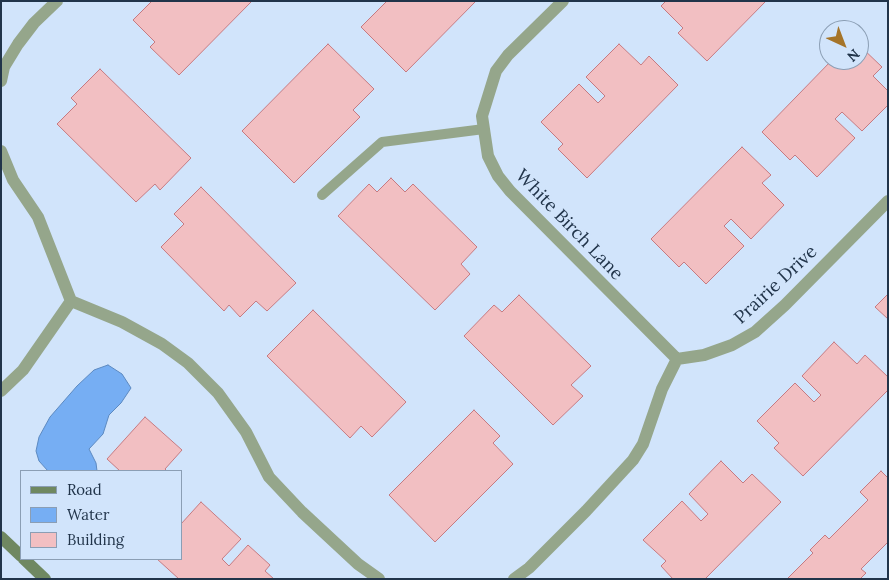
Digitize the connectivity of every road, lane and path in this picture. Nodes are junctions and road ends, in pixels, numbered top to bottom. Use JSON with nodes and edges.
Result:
{"nodes":[{"id":1,"x":56,"y":1,"type":"edge"},
{"id":2,"x":563,"y":1,"type":"edge"},
{"id":3,"x":1,"y":81,"type":"edge"},
{"id":4,"x":484,"y":129,"type":"junction"},
{"id":5,"x":1,"y":151,"type":"edge"},
{"id":6,"x":322,"y":195,"type":"dead end"},
{"id":7,"x":888,"y":201,"type":"edge"},
{"id":8,"x":71,"y":301,"type":"junction"},
{"id":9,"x":677,"y":360,"type":"junction"},
{"id":10,"x":1,"y":391,"type":"edge"},
{"id":11,"x":1,"y":537,"type":"edge"},
{"id":12,"x":20,"y":555,"type":"edge"},
{"id":13,"x":25,"y":560,"type":"edge"},
{"id":14,"x":45,"y":579,"type":"edge"},
{"id":15,"x":379,"y":579,"type":"edge"},
{"id":16,"x":514,"y":579,"type":"edge"}],
"edges":[{"from":1,"to":3,"type":"street"},
{"from":2,"to":4,"type":"street","name":"White Birch Lane"},
{"from":4,"to":6,"type":"lane"},
{"from":4,"to":9,"type":"street","name":"White Birch Lane"},
{"from":5,"to":8,"type":"street"},
{"from":7,"to":9,"type":"street","name":"Prairie Drive"},
{"from":8,"to":10,"type":"street"},
{"from":8,"to":15,"type":"street"},
{"from":9,"to":16,"type":"street"},
{"from":11,"to":12,"type":"main road"},
{"from":13,"to":14,"type":"main road"}]}
